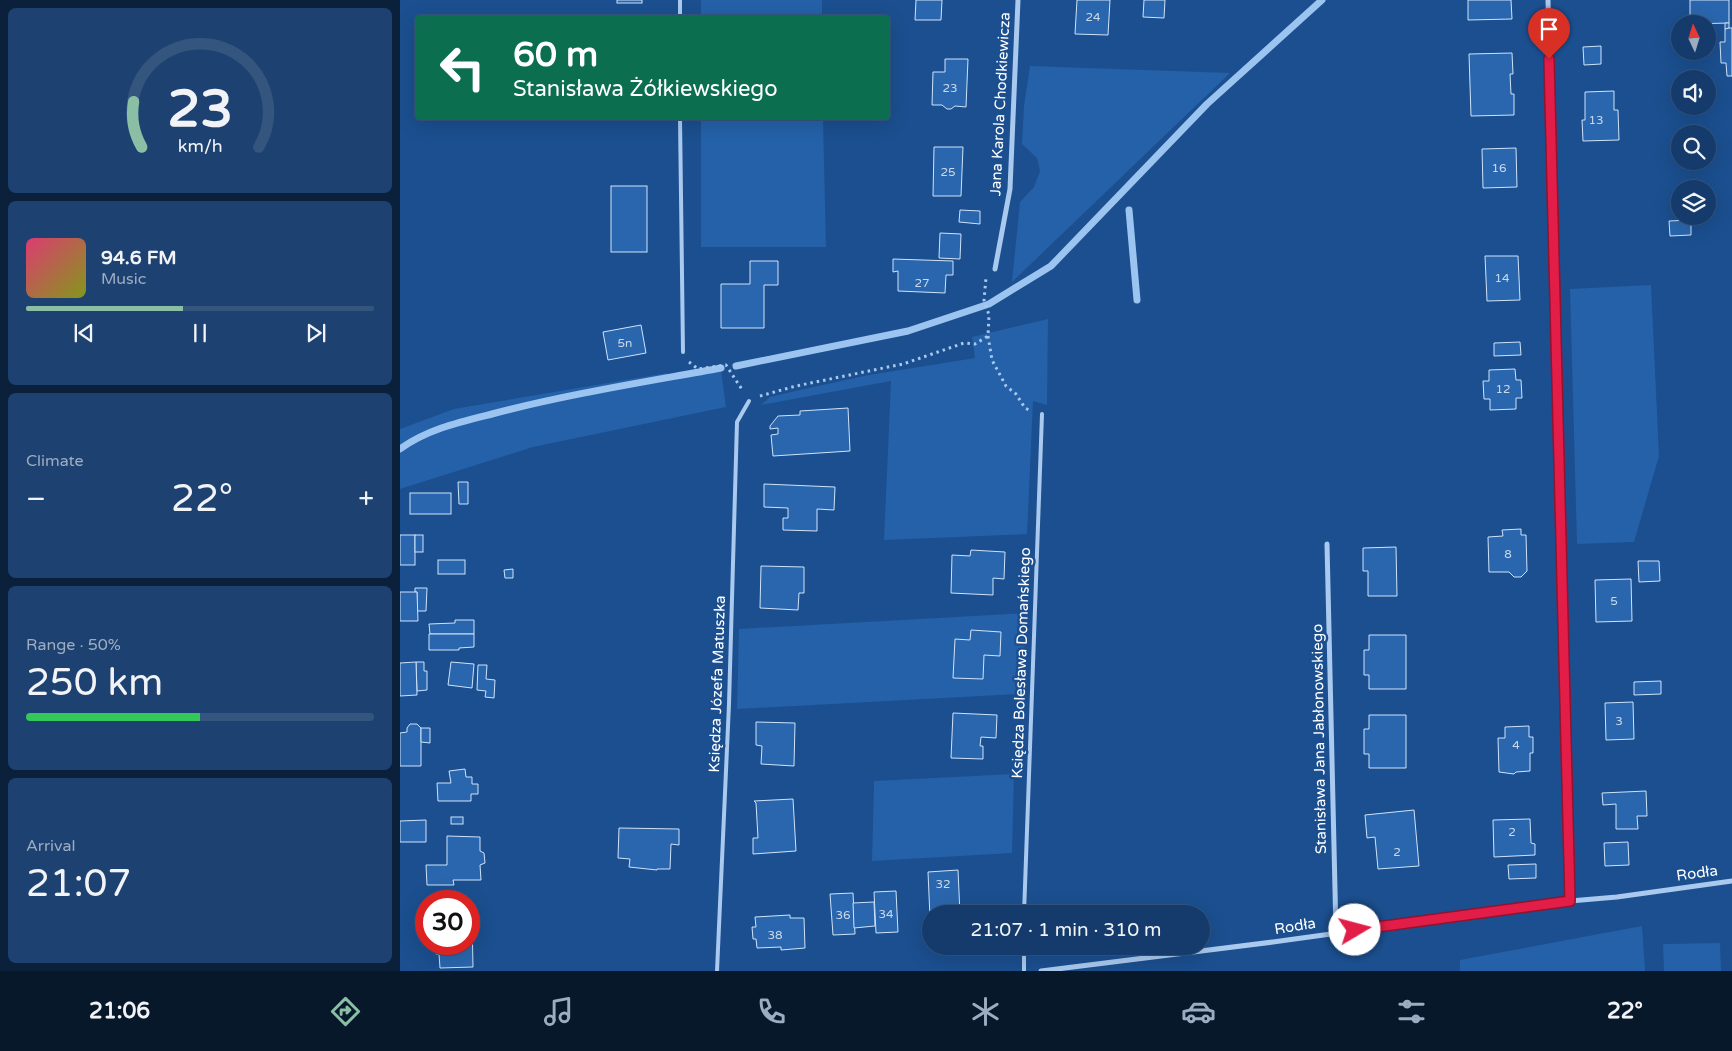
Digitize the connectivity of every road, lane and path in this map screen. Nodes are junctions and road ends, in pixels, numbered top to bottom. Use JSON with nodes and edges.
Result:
{"nodes":[{"id":1,"x":680,"y":0,"type":"edge"},
{"id":2,"x":1018,"y":0,"type":"edge"},
{"id":3,"x":1548,"y":0,"type":"edge"},
{"id":4,"x":680,"y":15,"type":"edge"},
{"id":5,"x":680,"y":120,"type":"edge"},
{"id":6,"x":994,"y":269,"type":"joint"},
{"id":7,"x":988,"y":336,"type":"junction"},
{"id":8,"x":683,"y":352,"type":"joint"},
{"id":9,"x":750,"y":401,"type":"junction"},
{"id":10,"x":1042,"y":414,"type":"joint"},
{"id":11,"x":1327,"y":544,"type":"dead end"},
{"id":12,"x":1732,"y":881,"type":"edge"},
{"id":13,"x":1570,"y":901,"type":"junction"},
{"id":14,"x":1024,"y":905,"type":"edge"},
{"id":15,"x":1336,"y":933,"type":"junction"},
{"id":16,"x":1024,"y":955,"type":"edge"},
{"id":17,"x":717,"y":971,"type":"edge"},
{"id":18,"x":1024,"y":971,"type":"edge"},
{"id":19,"x":1041,"y":971,"type":"edge"}],
"edges":[{"from":1,"to":4,"type":"lane"},
{"from":2,"to":6,"type":"street","name":"Jana Karola Chodkiewicza"},
{"from":3,"to":13,"type":"street"},
{"from":5,"to":8,"type":"lane"},
{"from":6,"to":7,"type":"path"},
{"from":7,"to":9,"type":"path"},
{"from":7,"to":10,"type":"path"},
{"from":8,"to":9,"type":"path"},
{"from":9,"to":17,"type":"lane","name":"Księdza Józefa Matuszka"},
{"from":10,"to":14,"type":"lane","name":"Księdza Bolesława Domańskiego"},
{"from":11,"to":15,"type":"street","name":"Stanisława Jana Jabłonowskiego"},
{"from":12,"to":13,"type":"street","name":"Rodła"},
{"from":13,"to":15,"type":"street","name":"Rodła"},
{"from":15,"to":19,"type":"street","name":"Rodła"},
{"from":16,"to":18,"type":"lane"}]}
